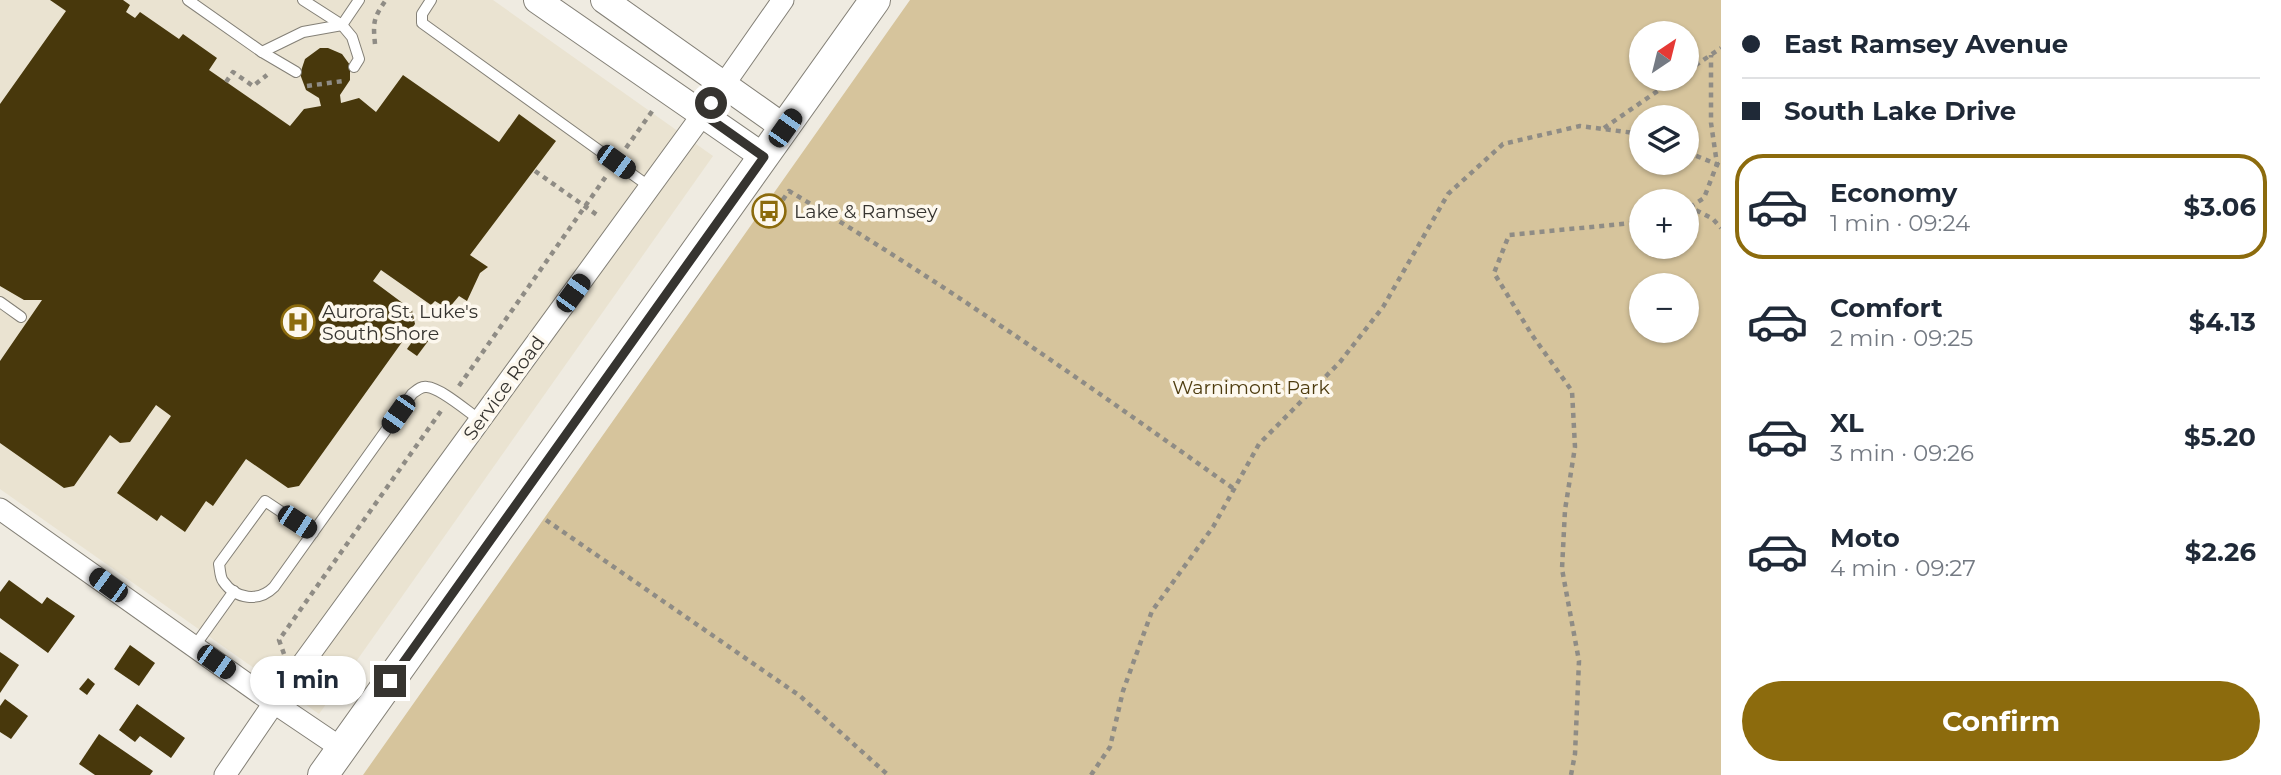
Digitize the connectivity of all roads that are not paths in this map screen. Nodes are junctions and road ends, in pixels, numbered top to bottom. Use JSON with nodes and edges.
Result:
{"nodes":[{"id":1,"x":188,"y":0,"type":"edge"},
{"id":2,"x":303,"y":0,"type":"edge"},
{"id":3,"x":359,"y":0,"type":"edge"},
{"id":4,"x":431,"y":0,"type":"edge"},
{"id":5,"x":537,"y":0,"type":"edge"},
{"id":6,"x":604,"y":0,"type":"edge"},
{"id":7,"x":783,"y":0,"type":"edge"},
{"id":8,"x":875,"y":0,"type":"edge"},
{"id":9,"x":342,"y":25,"type":"junction"},
{"id":10,"x":262,"y":52,"type":"junction"},
{"id":11,"x":354,"y":67,"type":"dead end"},
{"id":12,"x":296,"y":72,"type":"dead end"},
{"id":13,"x":724,"y":84,"type":"junction"},
{"id":14,"x":703,"y":114,"type":"junction"},
{"id":15,"x":785,"y":128,"type":"junction"},
{"id":16,"x":764,"y":157,"type":"junction"},
{"id":17,"x":650,"y":187,"type":"junction"},
{"id":18,"x":0,"y":302,"type":"edge"},
{"id":19,"x":21,"y":317,"type":"dead end"},
{"id":20,"x":480,"y":420,"type":"junction"},
{"id":21,"x":0,"y":509,"type":"edge"},
{"id":22,"x":313,"y":533,"type":"junction"},
{"id":23,"x":234,"y":591,"type":"junction"},
{"id":24,"x":194,"y":646,"type":"junction"},
{"id":25,"x":274,"y":703,"type":"junction"},
{"id":26,"x":341,"y":748,"type":"junction"},
{"id":27,"x":225,"y":775,"type":"edge"},
{"id":28,"x":323,"y":775,"type":"edge"}],
"edges":[{"from":1,"to":10,"type":"lane"},
{"from":2,"to":9,"type":"lane"},
{"from":3,"to":9,"type":"lane"},
{"from":4,"to":17,"type":"lane"},
{"from":5,"to":14,"type":"street"},
{"from":6,"to":13,"type":"street"},
{"from":7,"to":13,"type":"street","name":"Service Road"},
{"from":8,"to":15,"type":"main road"},
{"from":9,"to":10,"type":"lane"},
{"from":9,"to":11,"type":"lane"},
{"from":10,"to":12,"type":"lane"},
{"from":13,"to":14,"type":"street","name":"Service Road"},
{"from":13,"to":15,"type":"street"},
{"from":14,"to":16,"type":"street"},
{"from":14,"to":17,"type":"street","name":"Service Road"},
{"from":15,"to":16,"type":"main road"},
{"from":16,"to":26,"type":"main road"},
{"from":17,"to":20,"type":"street","name":"Service Road"},
{"from":18,"to":19,"type":"lane"},
{"from":20,"to":22,"type":"lane"},
{"from":20,"to":25,"type":"street","name":"Service Road"},
{"from":21,"to":24,"type":"street"},
{"from":22,"to":23,"type":"lane"},
{"from":22,"to":23,"type":"lane"},
{"from":23,"to":24,"type":"lane"},
{"from":24,"to":25,"type":"street"},
{"from":25,"to":26,"type":"street"},
{"from":25,"to":27,"type":"street","name":"Service Road"},
{"from":26,"to":28,"type":"main road"}]}
